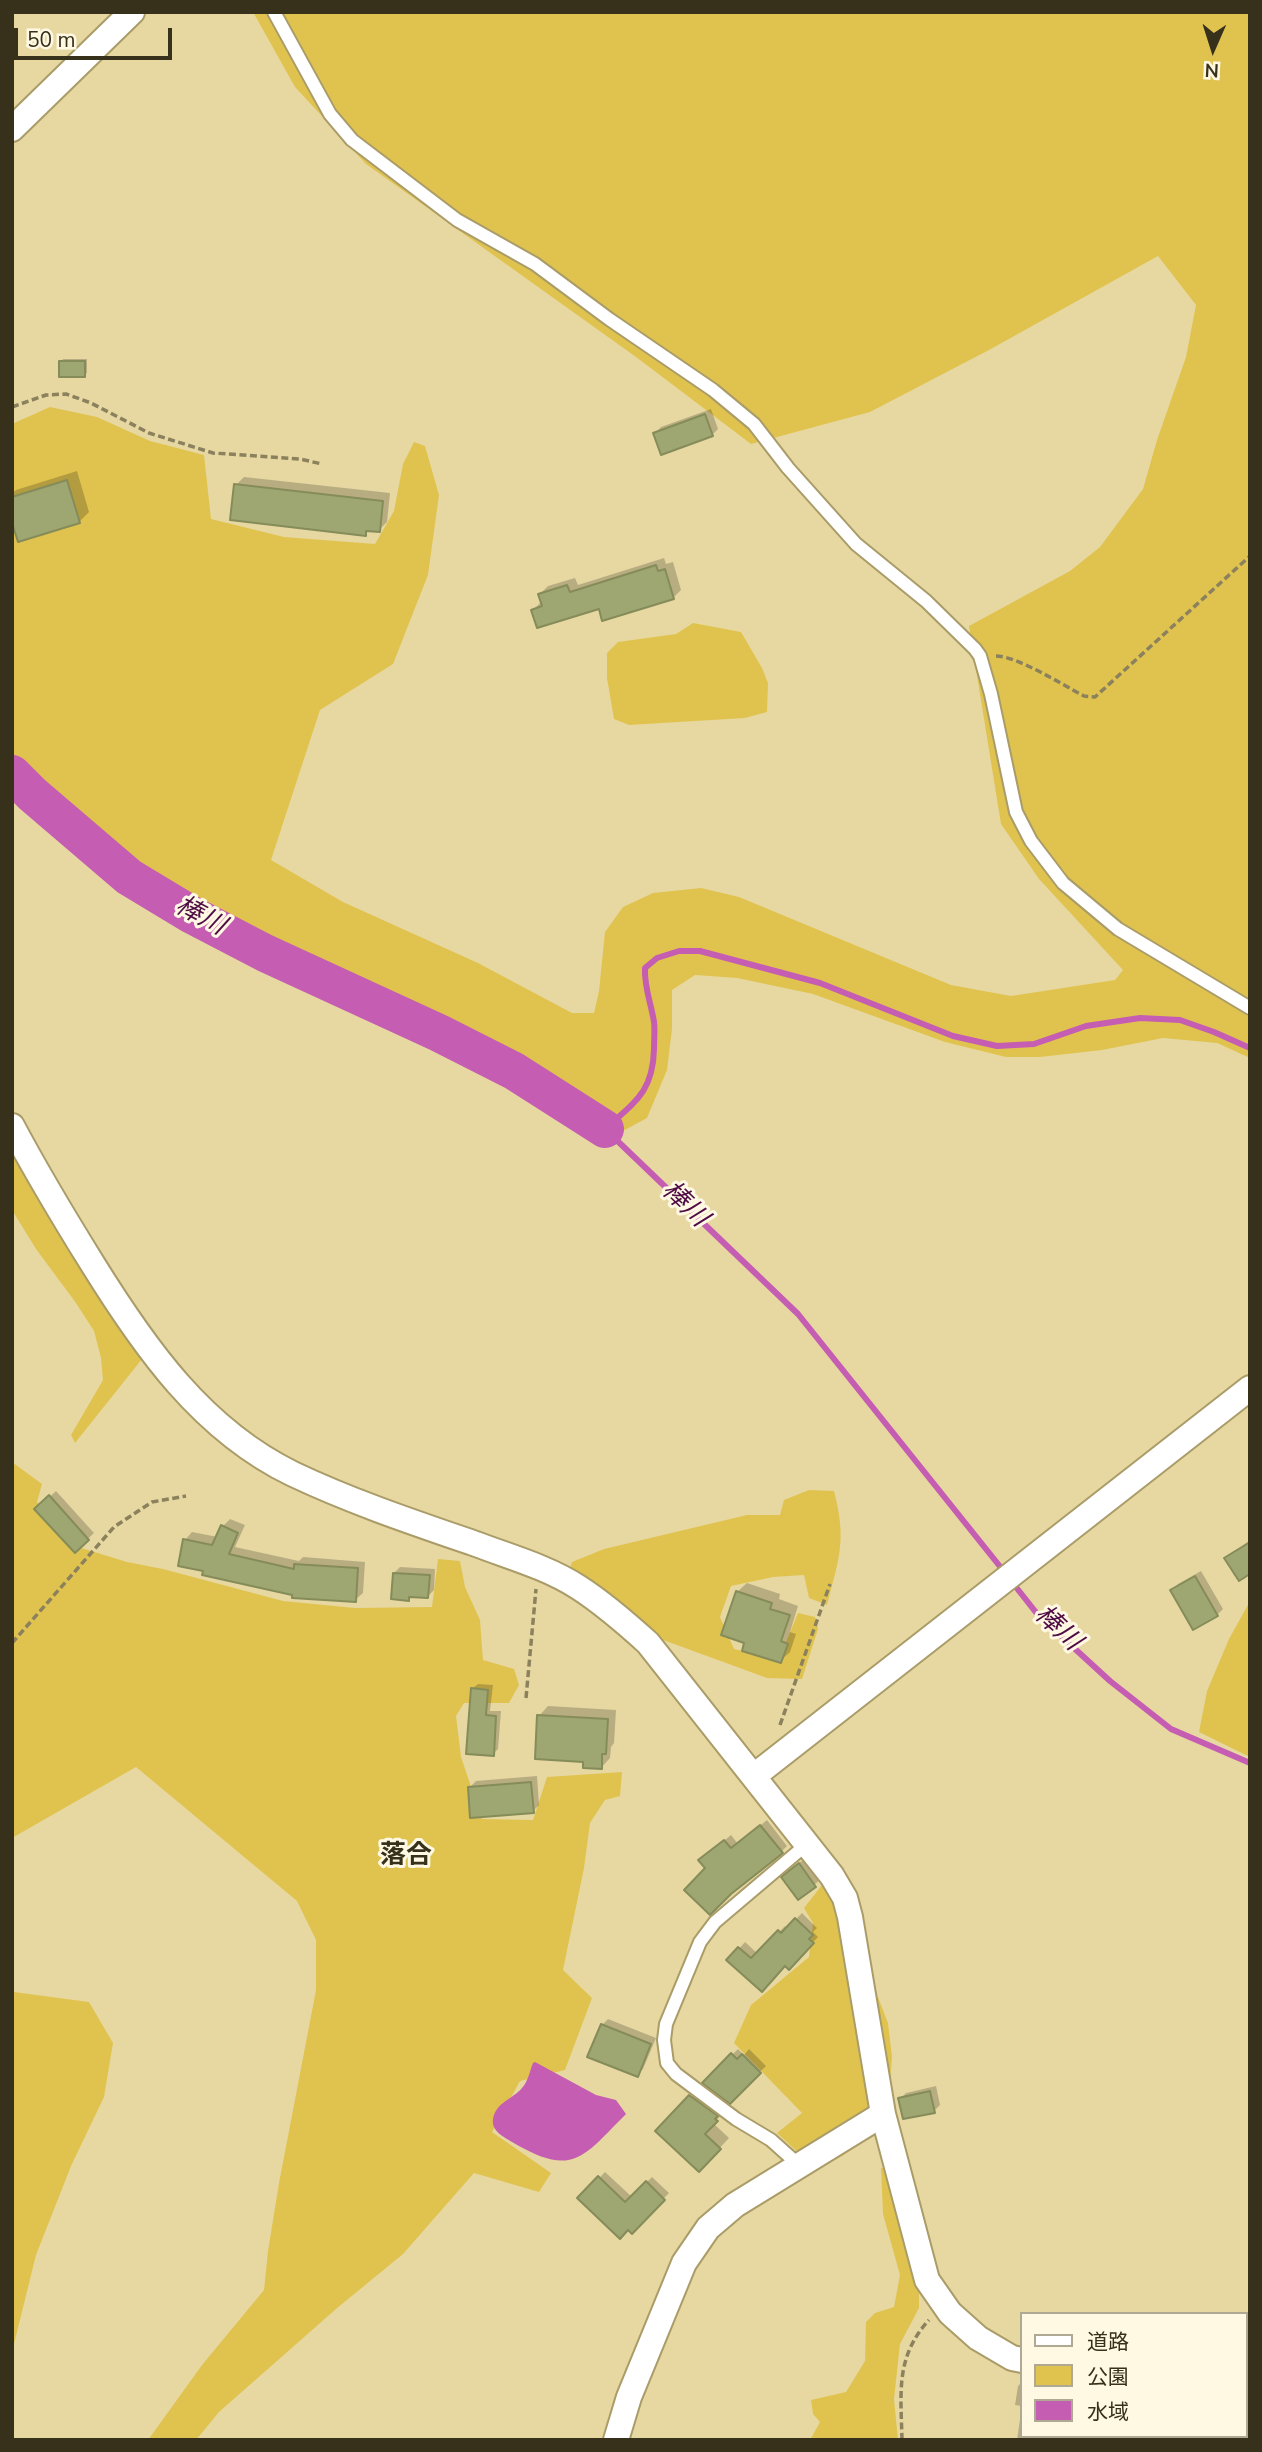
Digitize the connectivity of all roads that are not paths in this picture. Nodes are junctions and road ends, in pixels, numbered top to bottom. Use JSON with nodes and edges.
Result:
{"nodes":[{"id":1,"x":132,"y":12,"type":"edge"},
{"id":2,"x":274,"y":12,"type":"edge"},
{"id":3,"x":12,"y":129,"type":"edge"},
{"id":4,"x":1250,"y":1008,"type":"edge"},
{"id":5,"x":12,"y":1126,"type":"edge"},
{"id":6,"x":1246,"y":1397,"type":"edge"},
{"id":7,"x":762,"y":1770,"type":"junction"},
{"id":8,"x":807,"y":1844,"type":"junction"},
{"id":9,"x":883,"y":2114,"type":"junction"},
{"id":10,"x":800,"y":2166,"type":"junction"},
{"id":11,"x":1020,"y":2360,"type":"edge"},
{"id":12,"x":616,"y":2440,"type":"edge"}],
"edges":[{"from":1,"to":3,"type":"street"},
{"from":2,"to":4,"type":"lane"},
{"from":5,"to":7,"type":"street"},
{"from":6,"to":7,"type":"street"},
{"from":7,"to":8,"type":"street"},
{"from":8,"to":9,"type":"street"},
{"from":8,"to":10,"type":"lane"},
{"from":9,"to":10,"type":"street"},
{"from":9,"to":11,"type":"street"},
{"from":10,"to":12,"type":"street"}]}
